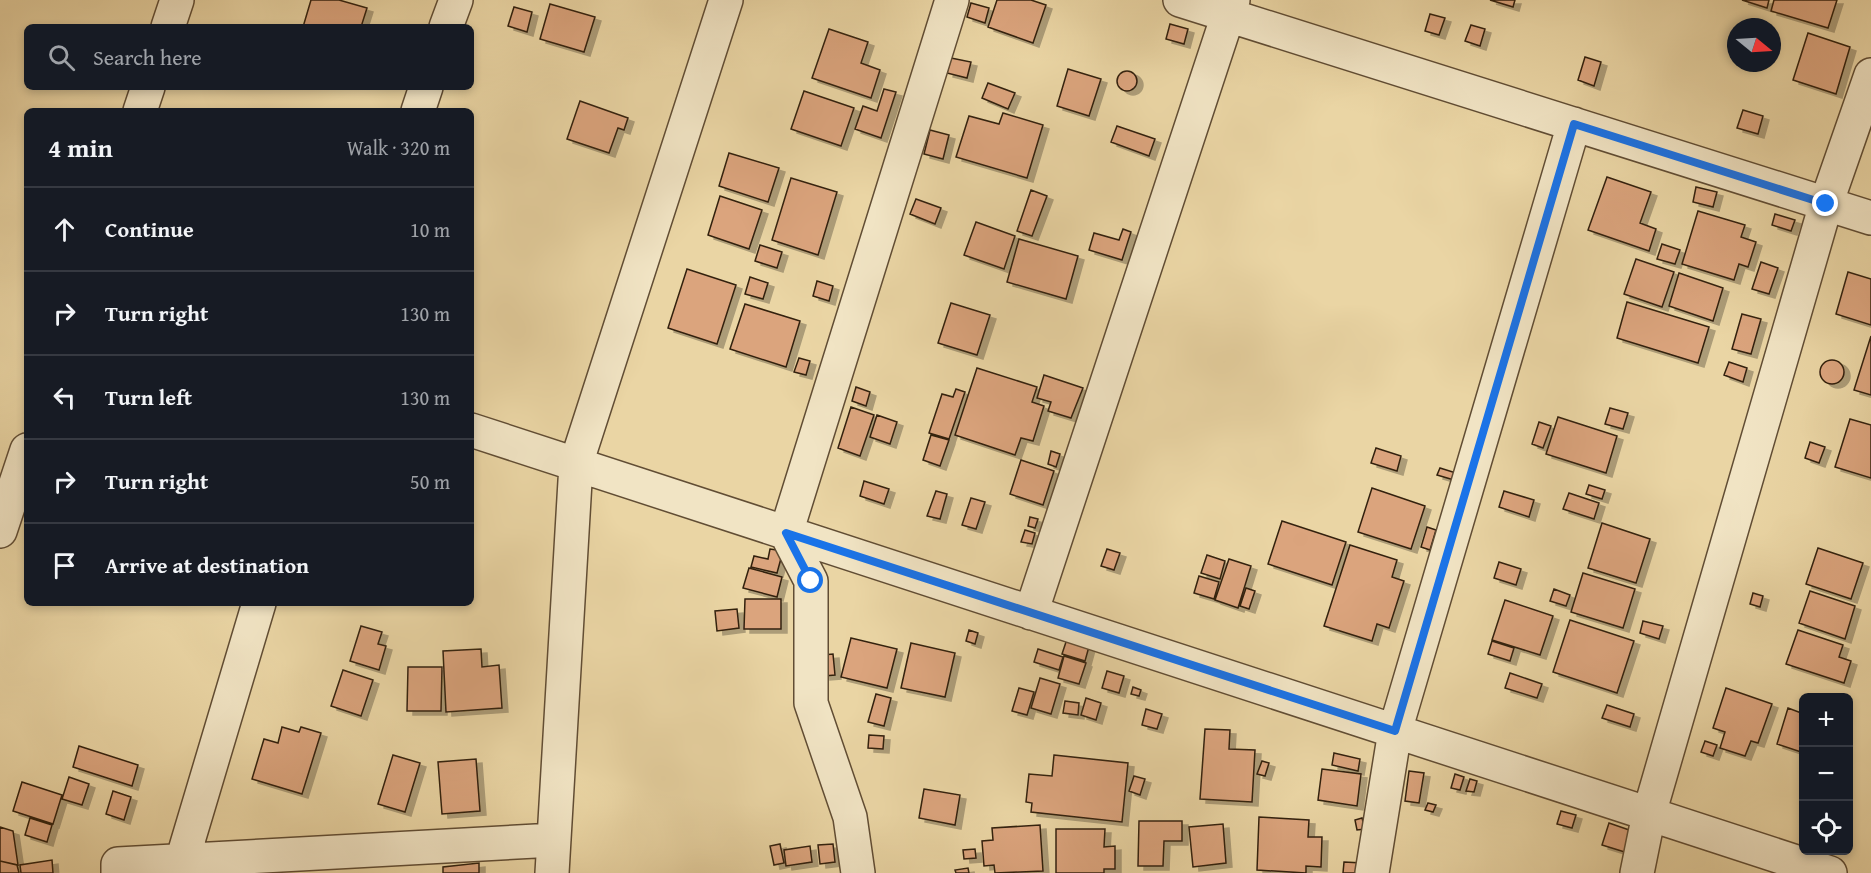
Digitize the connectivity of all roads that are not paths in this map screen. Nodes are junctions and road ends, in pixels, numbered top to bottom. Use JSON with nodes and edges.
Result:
{"nodes":[{"id":1,"x":177,"y":0,"type":"edge"},
{"id":2,"x":456,"y":0,"type":"edge"},
{"id":3,"x":726,"y":0,"type":"edge"},
{"id":4,"x":952,"y":0,"type":"edge"},
{"id":5,"x":1180,"y":0,"type":"edge"},
{"id":6,"x":1231,"y":8,"type":"edge"},
{"id":7,"x":169,"y":24,"type":"edge"},
{"id":8,"x":447,"y":24,"type":"edge"},
{"id":9,"x":1871,"y":75,"type":"edge"},
{"id":10,"x":147,"y":90,"type":"edge"},
{"id":11,"x":425,"y":90,"type":"edge"},
{"id":12,"x":141,"y":108,"type":"edge"},
{"id":13,"x":419,"y":108,"type":"edge"},
{"id":14,"x":1574,"y":124,"type":"junction"},
{"id":15,"x":1826,"y":204,"type":"junction"},
{"id":16,"x":1871,"y":218,"type":"edge"},
{"id":17,"x":474,"y":431,"type":"edge"},
{"id":18,"x":24,"y":459,"type":"edge"},
{"id":19,"x":576,"y":464,"type":"junction"},
{"id":20,"x":0,"y":531,"type":"edge"},
{"id":21,"x":786,"y":533,"type":"junction"},
{"id":22,"x":258,"y":606,"type":"edge"},
{"id":23,"x":1031,"y":613,"type":"junction"},
{"id":24,"x":1395,"y":731,"type":"junction"},
{"id":25,"x":1649,"y":814,"type":"junction"},
{"id":26,"x":555,"y":840,"type":"junction"},
{"id":27,"x":182,"y":861,"type":"junction"},
{"id":28,"x":118,"y":873,"type":"edge"},
{"id":29,"x":552,"y":873,"type":"edge"},
{"id":30,"x":858,"y":873,"type":"edge"},
{"id":31,"x":1372,"y":873,"type":"edge"},
{"id":32,"x":1637,"y":873,"type":"edge"},
{"id":33,"x":1830,"y":873,"type":"edge"}],
"edges":[{"from":1,"to":7,"type":"street"},
{"from":2,"to":8,"type":"street"},
{"from":3,"to":19,"type":"street"},
{"from":4,"to":21,"type":"street"},
{"from":5,"to":6,"type":"street"},
{"from":6,"to":14,"type":"street"},
{"from":6,"to":23,"type":"street"},
{"from":9,"to":15,"type":"street"},
{"from":10,"to":12,"type":"street"},
{"from":11,"to":13,"type":"street"},
{"from":14,"to":15,"type":"street"},
{"from":14,"to":24,"type":"street"},
{"from":15,"to":16,"type":"street"},
{"from":15,"to":25,"type":"street"},
{"from":17,"to":19,"type":"street"},
{"from":18,"to":20,"type":"street"},
{"from":19,"to":21,"type":"street"},
{"from":19,"to":26,"type":"street"},
{"from":21,"to":23,"type":"street"},
{"from":21,"to":30,"type":"street"},
{"from":22,"to":27,"type":"street"},
{"from":23,"to":24,"type":"street"},
{"from":24,"to":25,"type":"street"},
{"from":24,"to":31,"type":"street"},
{"from":25,"to":32,"type":"street"},
{"from":25,"to":33,"type":"street"},
{"from":26,"to":27,"type":"street"},
{"from":26,"to":29,"type":"street"},
{"from":27,"to":28,"type":"street"}]}
